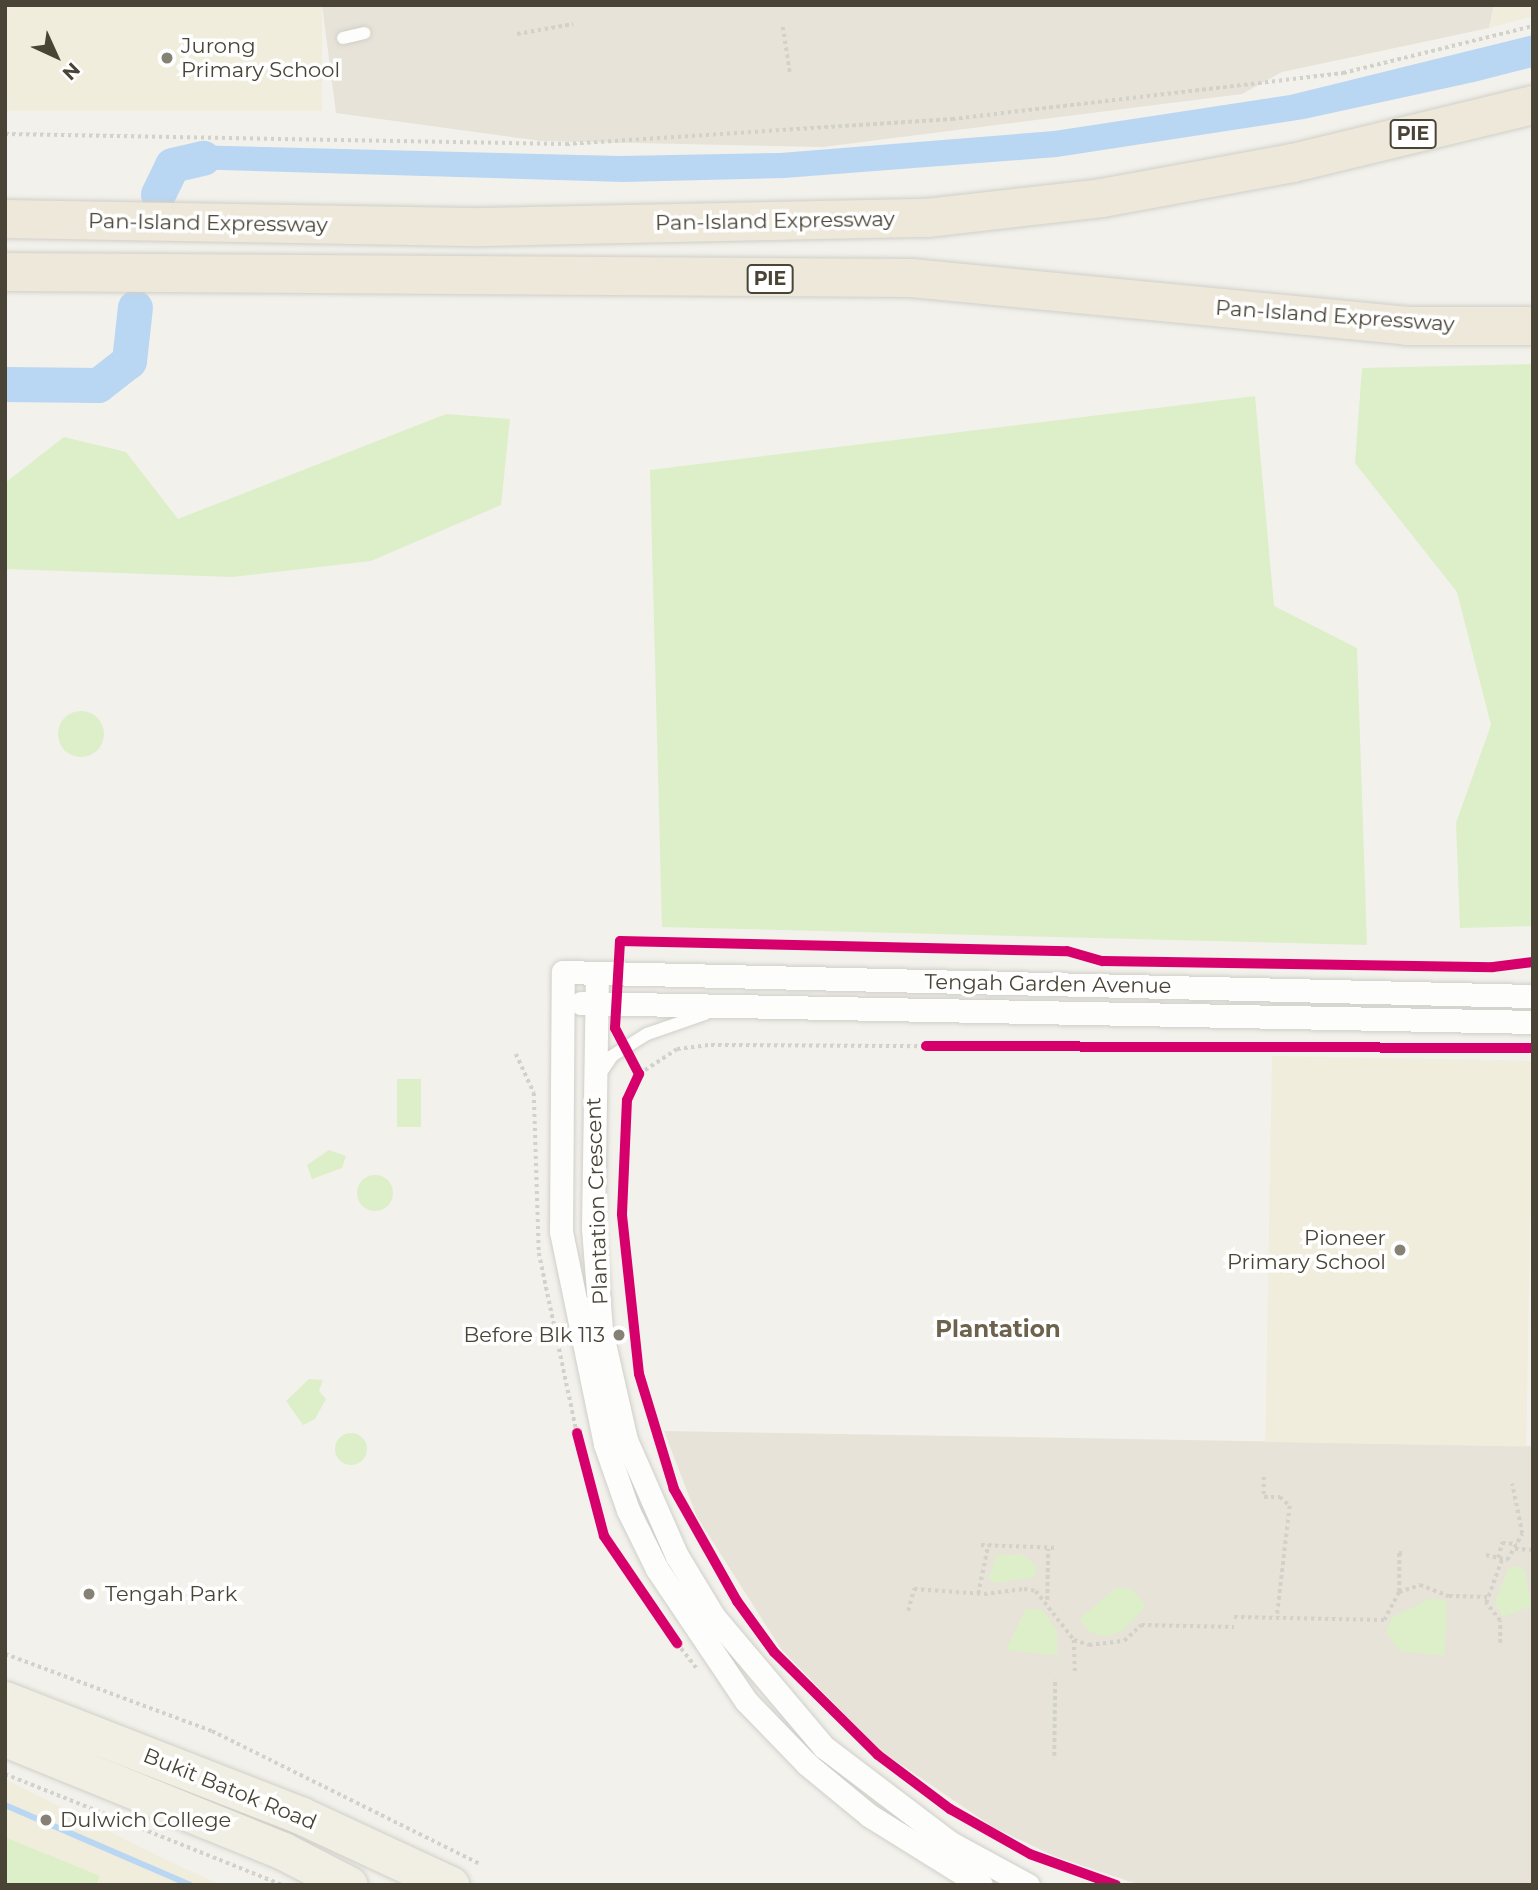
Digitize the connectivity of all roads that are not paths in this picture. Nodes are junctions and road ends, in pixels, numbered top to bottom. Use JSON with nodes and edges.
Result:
{"nodes":[{"id":1,"x":364,"y":33,"type":"dead end"},
{"id":2,"x":343,"y":38,"type":"dead end"},
{"id":3,"x":1533,"y":105,"type":"edge"},
{"id":4,"x":5,"y":217,"type":"edge"},
{"id":5,"x":5,"y":272,"type":"edge"},
{"id":6,"x":1533,"y":326,"type":"edge"},
{"id":7,"x":563,"y":972,"type":"joint"},
{"id":8,"x":597,"y":973,"type":"junction"},
{"id":9,"x":1533,"y":996,"type":"edge"},
{"id":10,"x":563,"y":1002,"type":"junction"},
{"id":11,"x":594,"y":1005,"type":"junction"},
{"id":12,"x":736,"y":1007,"type":"junction"},
{"id":13,"x":1533,"y":1022,"type":"edge"},
{"id":14,"x":594,"y":1083,"type":"junction"},
{"id":15,"x":5,"y":1700,"type":"edge"},
{"id":16,"x":5,"y":1738,"type":"edge"},
{"id":17,"x":349,"y":1885,"type":"edge"},
{"id":18,"x":451,"y":1885,"type":"edge"},
{"id":19,"x":981,"y":1885,"type":"edge"},
{"id":20,"x":1028,"y":1885,"type":"edge"}],
"edges":[{"from":1,"to":2,"type":"lane"},
{"from":3,"to":4,"type":"highway","name":"Pan-Island Expressway","number":"PIE"},
{"from":5,"to":6,"type":"highway","name":"Pan-Island Expressway","number":"PIE"},
{"from":7,"to":8,"type":"street","name":"Tengah Garden Avenue"},
{"from":7,"to":10,"type":"street","name":"Plantation Crescent"},
{"from":8,"to":9,"type":"street","name":"Tengah Garden Avenue"},
{"from":8,"to":11,"type":"street","name":"Plantation Crescent"},
{"from":10,"to":11,"type":"street","name":"Tengah Garden Avenue"},
{"from":10,"to":19,"type":"street","name":"Plantation Crescent"},
{"from":11,"to":12,"type":"street","name":"Tengah Garden Avenue"},
{"from":11,"to":14,"type":"street","name":"Plantation Crescent"},
{"from":12,"to":13,"type":"street","name":"Tengah Garden Avenue"},
{"from":12,"to":14,"type":"lane"},
{"from":14,"to":20,"type":"street","name":"Plantation Crescent"},
{"from":15,"to":18,"type":"main road","name":"Bukit Batok Road"},
{"from":16,"to":17,"type":"main road","name":"Bukit Batok Road"}]}
